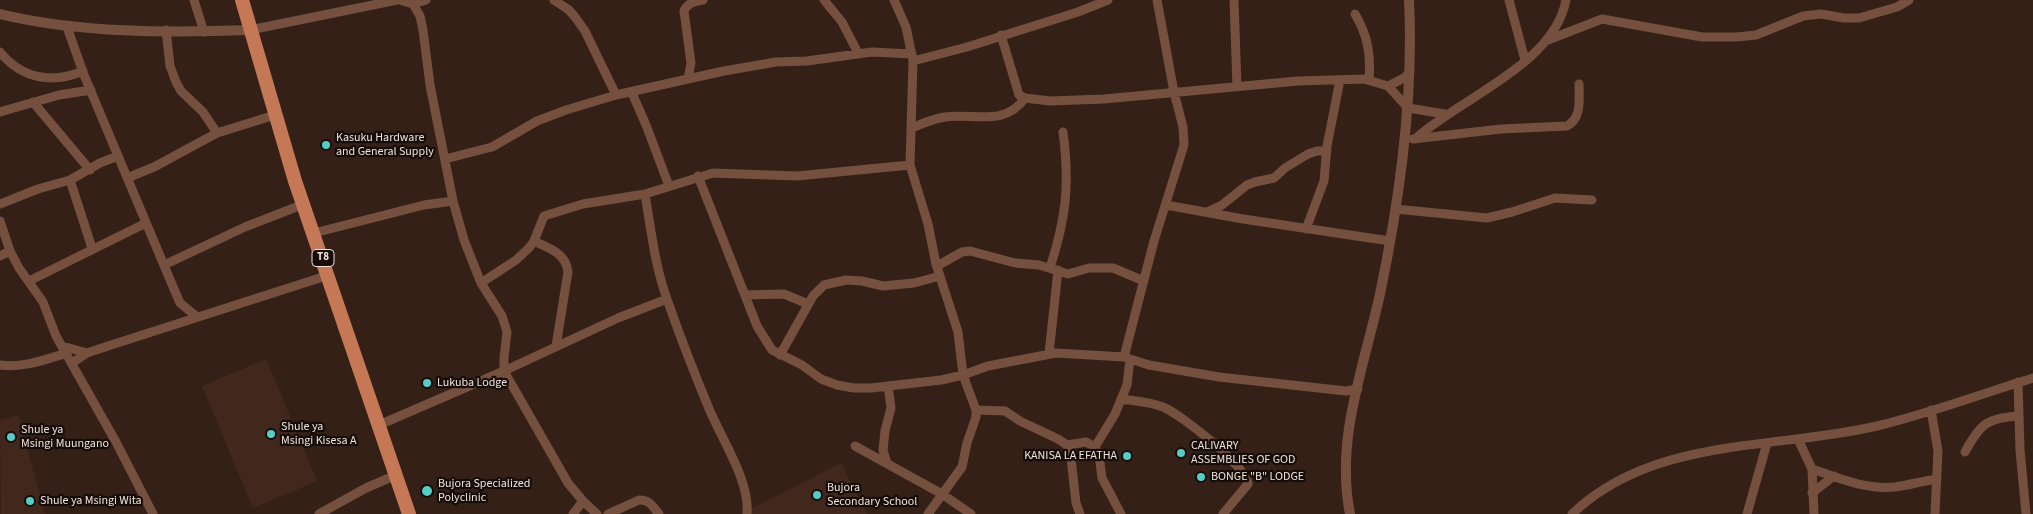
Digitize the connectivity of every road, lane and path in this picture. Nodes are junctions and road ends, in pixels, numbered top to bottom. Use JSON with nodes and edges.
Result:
{"nodes":[{"id":1,"x":194,"y":0,"type":"edge"},
{"id":2,"x":242,"y":0,"type":"edge"},
{"id":3,"x":399,"y":0,"type":"edge"},
{"id":4,"x":426,"y":0,"type":"edge"},
{"id":5,"x":554,"y":0,"type":"edge"},
{"id":6,"x":703,"y":0,"type":"edge"},
{"id":7,"x":824,"y":0,"type":"edge"},
{"id":8,"x":894,"y":0,"type":"edge"},
{"id":9,"x":1108,"y":0,"type":"edge"},
{"id":10,"x":1157,"y":0,"type":"edge"},
{"id":11,"x":1234,"y":0,"type":"edge"},
{"id":12,"x":1409,"y":0,"type":"edge"},
{"id":13,"x":1509,"y":0,"type":"edge"},
{"id":14,"x":1566,"y":0,"type":"edge"},
{"id":15,"x":1909,"y":0,"type":"edge"},
{"id":16,"x":414,"y":4,"type":"junction"},
{"id":17,"x":0,"y":14,"type":"edge"},
{"id":18,"x":1355,"y":14,"type":"dead end"},
{"id":19,"x":67,"y":27,"type":"junction"},
{"id":20,"x":166,"y":30,"type":"junction"},
{"id":21,"x":250,"y":30,"type":"junction"},
{"id":22,"x":204,"y":32,"type":"junction"},
{"id":23,"x":1001,"y":34,"type":"junction"},
{"id":24,"x":1548,"y":40,"type":"junction"},
{"id":25,"x":0,"y":52,"type":"edge"},
{"id":26,"x":858,"y":53,"type":"junction"},
{"id":27,"x":913,"y":57,"type":"junction"},
{"id":28,"x":1525,"y":60,"type":"junction"},
{"id":29,"x":1410,"y":72,"type":"junction"},
{"id":30,"x":83,"y":73,"type":"junction"},
{"id":31,"x":688,"y":80,"type":"junction"},
{"id":32,"x":1340,"y":80,"type":"junction"},
{"id":33,"x":1369,"y":80,"type":"junction"},
{"id":34,"x":1579,"y":84,"type":"dead end"},
{"id":35,"x":1388,"y":86,"type":"junction"},
{"id":36,"x":1237,"y":87,"type":"junction"},
{"id":37,"x":91,"y":90,"type":"junction"},
{"id":38,"x":76,"y":92,"type":"junction"},
{"id":39,"x":1174,"y":92,"type":"junction"},
{"id":40,"x":632,"y":93,"type":"junction"},
{"id":41,"x":616,"y":95,"type":"junction"},
{"id":42,"x":1025,"y":98,"type":"junction"},
{"id":43,"x":33,"y":102,"type":"junction"},
{"id":44,"x":1408,"y":108,"type":"junction"},
{"id":45,"x":0,"y":112,"type":"edge"},
{"id":46,"x":1446,"y":114,"type":"junction"},
{"id":47,"x":275,"y":115,"type":"junction"},
{"id":48,"x":912,"y":128,"type":"junction"},
{"id":49,"x":1064,"y":132,"type":"dead end"},
{"id":50,"x":217,"y":133,"type":"junction"},
{"id":51,"x":1410,"y":139,"type":"junction"},
{"id":52,"x":1327,"y":151,"type":"junction"},
{"id":53,"x":118,"y":156,"type":"junction"},
{"id":54,"x":445,"y":159,"type":"junction"},
{"id":55,"x":910,"y":165,"type":"junction"},
{"id":56,"x":90,"y":170,"type":"junction"},
{"id":57,"x":698,"y":176,"type":"junction"},
{"id":58,"x":128,"y":178,"type":"junction"},
{"id":59,"x":70,"y":180,"type":"junction"},
{"id":60,"x":669,"y":186,"type":"junction"},
{"id":61,"x":644,"y":194,"type":"junction"},
{"id":62,"x":1592,"y":200,"type":"dead end"},
{"id":63,"x":453,"y":201,"type":"junction"},
{"id":64,"x":0,"y":204,"type":"edge"},
{"id":65,"x":304,"y":204,"type":"junction"},
{"id":66,"x":1166,"y":205,"type":"junction"},
{"id":67,"x":1395,"y":209,"type":"junction"},
{"id":68,"x":1207,"y":212,"type":"junction"},
{"id":69,"x":0,"y":222,"type":"edge"},
{"id":70,"x":146,"y":223,"type":"junction"},
{"id":71,"x":1306,"y":228,"type":"junction"},
{"id":72,"x":314,"y":233,"type":"junction"},
{"id":73,"x":534,"y":241,"type":"junction"},
{"id":74,"x":1390,"y":241,"type":"junction"},
{"id":75,"x":92,"y":248,"type":"junction"},
{"id":76,"x":10,"y":251,"type":"junction"},
{"id":77,"x":0,"y":256,"type":"edge"},
{"id":78,"x":164,"y":265,"type":"junction"},
{"id":79,"x":937,"y":266,"type":"junction"},
{"id":80,"x":1054,"y":269,"type":"junction"},
{"id":81,"x":329,"y":275,"type":"junction"},
{"id":82,"x":940,"y":276,"type":"junction"},
{"id":83,"x":29,"y":280,"type":"junction"},
{"id":84,"x":1144,"y":281,"type":"junction"},
{"id":85,"x":481,"y":283,"type":"junction"},
{"id":86,"x":746,"y":295,"type":"junction"},
{"id":87,"x":667,"y":299,"type":"junction"},
{"id":88,"x":180,"y":303,"type":"junction"},
{"id":89,"x":808,"y":304,"type":"junction"},
{"id":90,"x":196,"y":316,"type":"junction"},
{"id":91,"x":174,"y":324,"type":"junction"},
{"id":92,"x":556,"y":346,"type":"junction"},
{"id":93,"x":64,"y":350,"type":"junction"},
{"id":94,"x":87,"y":353,"type":"junction"},
{"id":95,"x":1050,"y":354,"type":"junction"},
{"id":96,"x":780,"y":355,"type":"junction"},
{"id":97,"x":1127,"y":358,"type":"junction"},
{"id":98,"x":72,"y":362,"type":"junction"},
{"id":99,"x":0,"y":366,"type":"edge"},
{"id":100,"x":504,"y":370,"type":"junction"},
{"id":101,"x":962,"y":375,"type":"junction"},
{"id":102,"x":2033,"y":378,"type":"edge"},
{"id":103,"x":2018,"y":382,"type":"junction"},
{"id":104,"x":888,"y":386,"type":"junction"},
{"id":105,"x":1358,"y":389,"type":"junction"},
{"id":106,"x":1122,"y":399,"type":"junction"},
{"id":107,"x":976,"y":410,"type":"junction"},
{"id":108,"x":1931,"y":410,"type":"junction"},
{"id":109,"x":2018,"y":416,"type":"junction"},
{"id":110,"x":379,"y":425,"type":"junction"},
{"id":111,"x":1798,"y":439,"type":"junction"},
{"id":112,"x":1767,"y":443,"type":"junction"},
{"id":113,"x":1067,"y":445,"type":"junction"},
{"id":114,"x":855,"y":446,"type":"dead end"},
{"id":115,"x":1095,"y":447,"type":"junction"},
{"id":116,"x":1965,"y":452,"type":"dead end"},
{"id":117,"x":887,"y":463,"type":"junction"},
{"id":118,"x":1812,"y":468,"type":"junction"},
{"id":119,"x":396,"y":475,"type":"junction"},
{"id":120,"x":1834,"y":476,"type":"junction"},
{"id":121,"x":1937,"y":479,"type":"junction"},
{"id":122,"x":1812,"y":493,"type":"junction"},
{"id":123,"x":942,"y":494,"type":"junction"},
{"id":124,"x":583,"y":501,"type":"junction"},
{"id":125,"x":153,"y":514,"type":"edge"},
{"id":126,"x":318,"y":514,"type":"edge"},
{"id":127,"x":409,"y":514,"type":"edge"},
{"id":128,"x":573,"y":514,"type":"edge"},
{"id":129,"x":597,"y":514,"type":"edge"},
{"id":130,"x":608,"y":514,"type":"edge"},
{"id":131,"x":659,"y":514,"type":"edge"},
{"id":132,"x":747,"y":514,"type":"edge"},
{"id":133,"x":928,"y":514,"type":"edge"},
{"id":134,"x":971,"y":514,"type":"edge"},
{"id":135,"x":1080,"y":514,"type":"edge"},
{"id":136,"x":1121,"y":514,"type":"edge"},
{"id":137,"x":1222,"y":514,"type":"edge"},
{"id":138,"x":1350,"y":514,"type":"edge"},
{"id":139,"x":1572,"y":514,"type":"edge"},
{"id":140,"x":1747,"y":514,"type":"edge"},
{"id":141,"x":1814,"y":514,"type":"edge"},
{"id":142,"x":1935,"y":514,"type":"edge"},
{"id":143,"x":2026,"y":514,"type":"edge"}],
"edges":[{"from":1,"to":22,"type":"street"},
{"from":2,"to":21,"type":"main road","number":"T8"},
{"from":3,"to":16,"type":"street"},
{"from":3,"to":21,"type":"street"},
{"from":4,"to":16,"type":"street"},
{"from":5,"to":41,"type":"street"},
{"from":6,"to":31,"type":"street"},
{"from":7,"to":26,"type":"street"},
{"from":8,"to":27,"type":"street"},
{"from":9,"to":23,"type":"street"},
{"from":10,"to":39,"type":"street"},
{"from":11,"to":36,"type":"street"},
{"from":12,"to":29,"type":"street"},
{"from":13,"to":28,"type":"street"},
{"from":14,"to":24,"type":"street"},
{"from":15,"to":24,"type":"street"},
{"from":16,"to":54,"type":"street"},
{"from":17,"to":19,"type":"street"},
{"from":18,"to":33,"type":"street"},
{"from":19,"to":20,"type":"street"},
{"from":19,"to":30,"type":"street"},
{"from":20,"to":22,"type":"street"},
{"from":20,"to":50,"type":"street"},
{"from":21,"to":22,"type":"street"},
{"from":21,"to":47,"type":"main road","number":"T8"},
{"from":23,"to":27,"type":"street"},
{"from":23,"to":42,"type":"street"},
{"from":24,"to":28,"type":"street"},
{"from":25,"to":30,"type":"street"},
{"from":26,"to":27,"type":"street"},
{"from":26,"to":31,"type":"street"},
{"from":27,"to":48,"type":"street"},
{"from":28,"to":46,"type":"street"},
{"from":29,"to":35,"type":"street"},
{"from":29,"to":44,"type":"street"},
{"from":30,"to":37,"type":"street"},
{"from":30,"to":38,"type":"street"},
{"from":31,"to":40,"type":"street"},
{"from":32,"to":33,"type":"street"},
{"from":32,"to":36,"type":"street"},
{"from":32,"to":52,"type":"street"},
{"from":33,"to":35,"type":"street"},
{"from":34,"to":51,"type":"street"},
{"from":35,"to":44,"type":"street"},
{"from":36,"to":39,"type":"street"},
{"from":37,"to":38,"type":"street"},
{"from":37,"to":53,"type":"street"},
{"from":38,"to":43,"type":"street"},
{"from":39,"to":42,"type":"street"},
{"from":39,"to":66,"type":"street"},
{"from":40,"to":41,"type":"street"},
{"from":40,"to":60,"type":"street"},
{"from":41,"to":54,"type":"street"},
{"from":42,"to":48,"type":"street"},
{"from":43,"to":45,"type":"street"},
{"from":43,"to":56,"type":"street"},
{"from":44,"to":46,"type":"street"},
{"from":44,"to":51,"type":"street"},
{"from":46,"to":51,"type":"street"},
{"from":47,"to":50,"type":"street"},
{"from":47,"to":65,"type":"main road","number":"T8"},
{"from":48,"to":55,"type":"street"},
{"from":49,"to":80,"type":"street"},
{"from":50,"to":58,"type":"street"},
{"from":51,"to":67,"type":"street"},
{"from":52,"to":68,"type":"street"},
{"from":52,"to":71,"type":"street"},
{"from":53,"to":56,"type":"street"},
{"from":53,"to":58,"type":"street"},
{"from":54,"to":63,"type":"street"},
{"from":55,"to":57,"type":"street"},
{"from":55,"to":79,"type":"street"},
{"from":56,"to":59,"type":"street"},
{"from":57,"to":60,"type":"street"},
{"from":57,"to":86,"type":"street"},
{"from":58,"to":70,"type":"street"},
{"from":59,"to":64,"type":"street"},
{"from":59,"to":75,"type":"street"},
{"from":60,"to":61,"type":"street"},
{"from":61,"to":73,"type":"street"},
{"from":61,"to":87,"type":"street"},
{"from":62,"to":67,"type":"street"},
{"from":63,"to":72,"type":"street"},
{"from":63,"to":85,"type":"street"},
{"from":65,"to":72,"type":"main road","number":"T8"},
{"from":65,"to":78,"type":"street"},
{"from":66,"to":68,"type":"street"},
{"from":66,"to":84,"type":"street"},
{"from":67,"to":74,"type":"street"},
{"from":68,"to":71,"type":"street"},
{"from":69,"to":76,"type":"street"},
{"from":70,"to":75,"type":"street"},
{"from":70,"to":78,"type":"street"},
{"from":71,"to":74,"type":"street"},
{"from":72,"to":81,"type":"main road","number":"T8"},
{"from":73,"to":85,"type":"street"},
{"from":73,"to":92,"type":"street"},
{"from":74,"to":105,"type":"street"},
{"from":75,"to":83,"type":"street"},
{"from":76,"to":77,"type":"street"},
{"from":76,"to":83,"type":"street"},
{"from":78,"to":88,"type":"street"},
{"from":79,"to":80,"type":"street"},
{"from":79,"to":82,"type":"street"},
{"from":80,"to":84,"type":"street"},
{"from":80,"to":95,"type":"street"},
{"from":81,"to":90,"type":"street"},
{"from":81,"to":110,"type":"main road","number":"T8"},
{"from":82,"to":89,"type":"street"},
{"from":82,"to":101,"type":"street"},
{"from":83,"to":93,"type":"street"},
{"from":84,"to":97,"type":"street"},
{"from":85,"to":100,"type":"street"},
{"from":86,"to":89,"type":"street"},
{"from":86,"to":96,"type":"street"},
{"from":87,"to":92,"type":"street"},
{"from":87,"to":132,"type":"street"},
{"from":88,"to":90,"type":"street"},
{"from":88,"to":91,"type":"street"},
{"from":89,"to":96,"type":"street"},
{"from":90,"to":91,"type":"street"},
{"from":91,"to":94,"type":"street"},
{"from":92,"to":100,"type":"street"},
{"from":93,"to":94,"type":"street"},
{"from":93,"to":98,"type":"street"},
{"from":93,"to":99,"type":"street"},
{"from":94,"to":98,"type":"street"},
{"from":95,"to":97,"type":"street"},
{"from":95,"to":101,"type":"street"},
{"from":96,"to":104,"type":"street"},
{"from":97,"to":105,"type":"street"},
{"from":97,"to":106,"type":"street"},
{"from":98,"to":125,"type":"street"},
{"from":100,"to":110,"type":"street"},
{"from":100,"to":124,"type":"street"},
{"from":101,"to":104,"type":"street"},
{"from":101,"to":107,"type":"street"},
{"from":102,"to":103,"type":"street"},
{"from":103,"to":108,"type":"street"},
{"from":103,"to":109,"type":"street"},
{"from":104,"to":117,"type":"street"},
{"from":105,"to":138,"type":"street"},
{"from":106,"to":115,"type":"street"},
{"from":106,"to":137,"type":"street"},
{"from":107,"to":113,"type":"street"},
{"from":107,"to":123,"type":"street"},
{"from":108,"to":111,"type":"street"},
{"from":108,"to":121,"type":"street"},
{"from":109,"to":116,"type":"street"},
{"from":109,"to":143,"type":"street"},
{"from":110,"to":119,"type":"main road","number":"T8"},
{"from":111,"to":112,"type":"street"},
{"from":111,"to":118,"type":"street"},
{"from":112,"to":139,"type":"street"},
{"from":112,"to":140,"type":"street"},
{"from":113,"to":115,"type":"street"},
{"from":113,"to":135,"type":"street"},
{"from":114,"to":117,"type":"street"},
{"from":115,"to":136,"type":"street"},
{"from":117,"to":123,"type":"street"},
{"from":118,"to":120,"type":"street"},
{"from":118,"to":122,"type":"street"},
{"from":119,"to":126,"type":"street"},
{"from":119,"to":127,"type":"main road","number":"T8"},
{"from":120,"to":121,"type":"street"},
{"from":120,"to":122,"type":"street"},
{"from":121,"to":142,"type":"street"},
{"from":122,"to":141,"type":"street"},
{"from":123,"to":133,"type":"street"},
{"from":123,"to":134,"type":"street"},
{"from":124,"to":128,"type":"street"},
{"from":124,"to":129,"type":"street"},
{"from":130,"to":131,"type":"street"}]}
